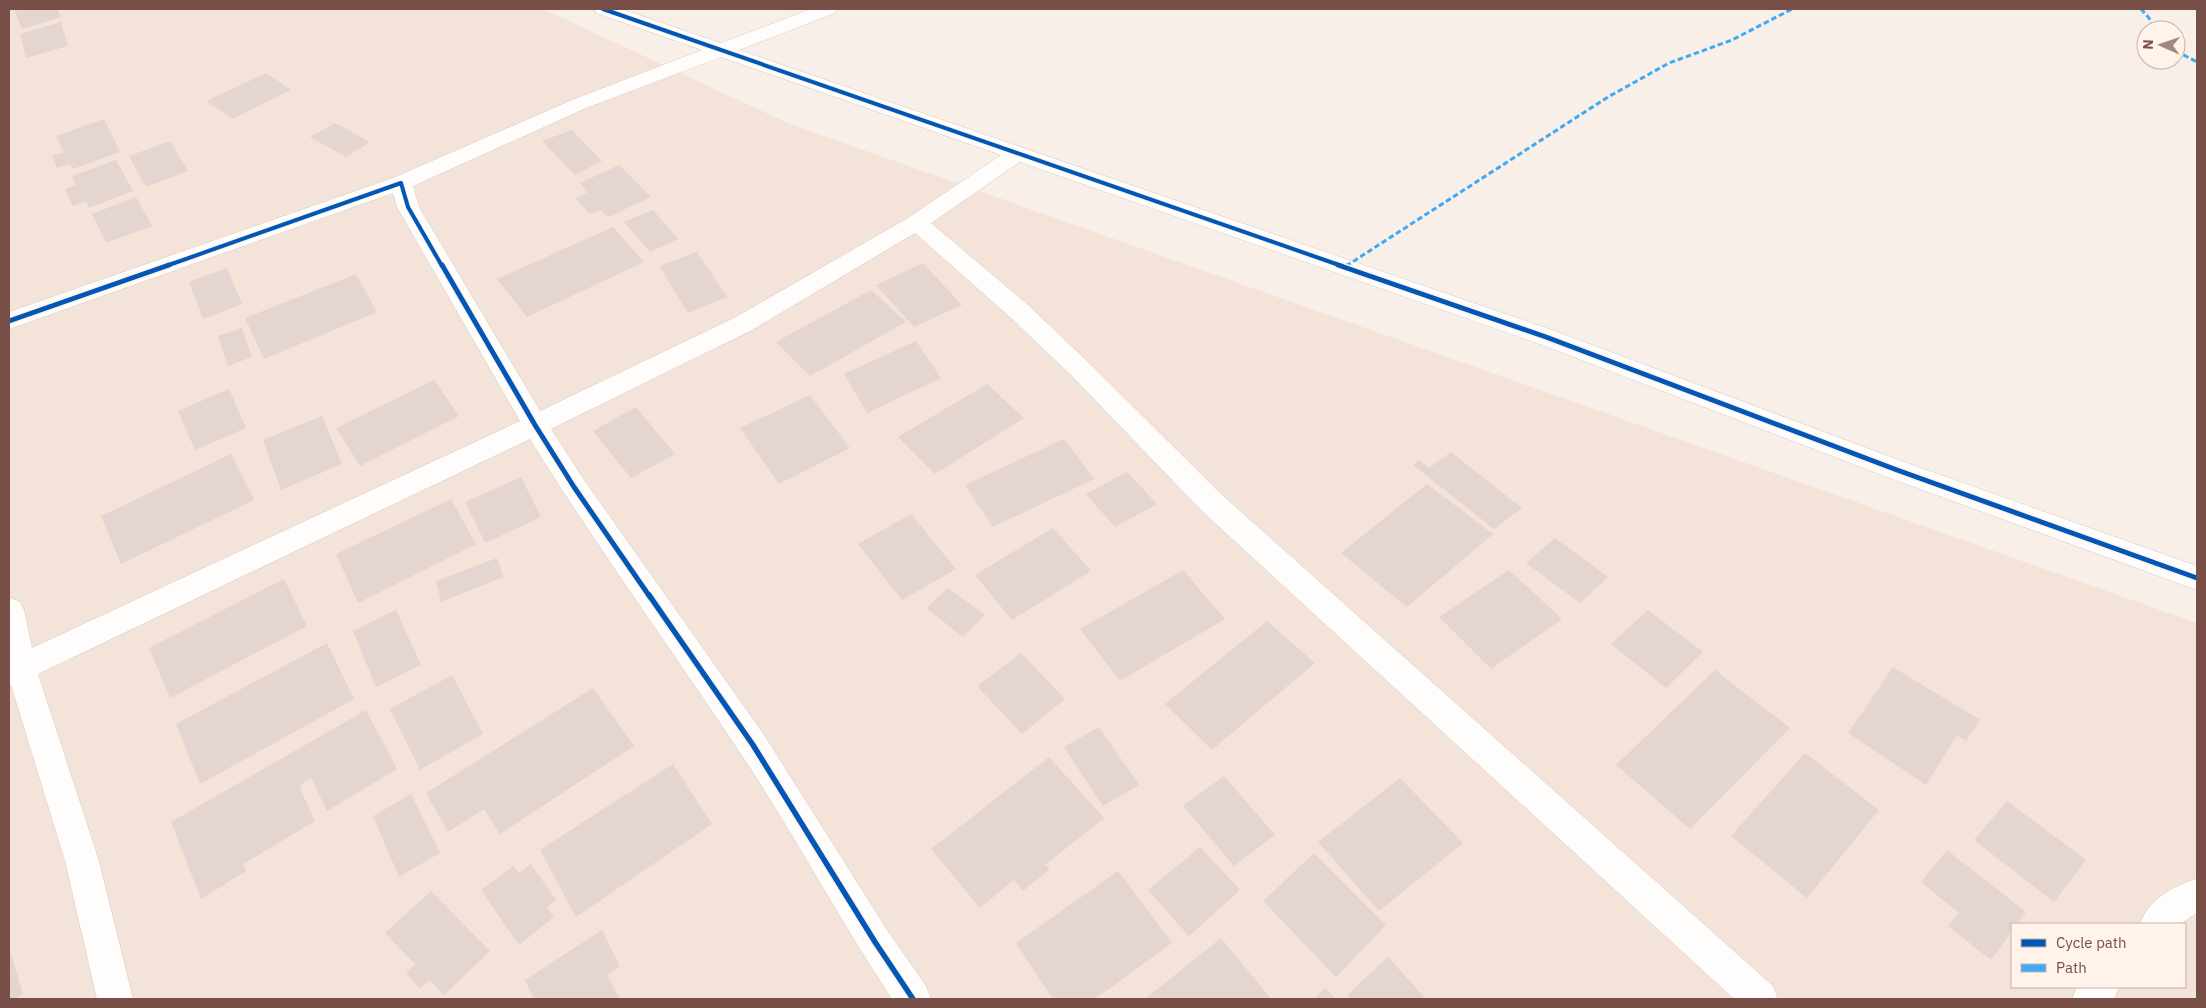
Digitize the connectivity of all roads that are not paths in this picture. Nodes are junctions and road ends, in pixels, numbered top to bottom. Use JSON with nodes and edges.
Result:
{"nodes":[{"id":1,"x":603,"y":9,"type":"edge"},
{"id":2,"x":828,"y":9,"type":"edge"},
{"id":3,"x":719,"y":50,"type":"junction"},
{"id":4,"x":1019,"y":153,"type":"junction"},
{"id":5,"x":401,"y":183,"type":"junction"},
{"id":6,"x":916,"y":223,"type":"junction"},
{"id":7,"x":9,"y":321,"type":"edge"},
{"id":8,"x":534,"y":425,"type":"junction"},
{"id":9,"x":2197,"y":578,"type":"edge"},
{"id":10,"x":9,"y":610,"type":"edge"},
{"id":11,"x":15,"y":670,"type":"edge"},
{"id":12,"x":2197,"y":895,"type":"edge"},
{"id":13,"x":2157,"y":923,"type":"edge"},
{"id":14,"x":2100,"y":988,"type":"edge"},
{"id":15,"x":115,"y":999,"type":"edge"},
{"id":16,"x":913,"y":999,"type":"edge"},
{"id":17,"x":1760,"y":999,"type":"edge"},
{"id":18,"x":2090,"y":999,"type":"edge"}],
"edges":[{"from":1,"to":3,"type":"street"},
{"from":2,"to":3,"type":"street"},
{"from":3,"to":4,"type":"street"},
{"from":3,"to":5,"type":"street"},
{"from":4,"to":6,"type":"street"},
{"from":4,"to":9,"type":"street"},
{"from":5,"to":7,"type":"street"},
{"from":5,"to":8,"type":"street"},
{"from":6,"to":8,"type":"street"},
{"from":6,"to":17,"type":"street"},
{"from":8,"to":11,"type":"street"},
{"from":8,"to":16,"type":"street"},
{"from":10,"to":11,"type":"street"},
{"from":11,"to":15,"type":"street"},
{"from":12,"to":13,"type":"street"},
{"from":14,"to":18,"type":"street"}]}
